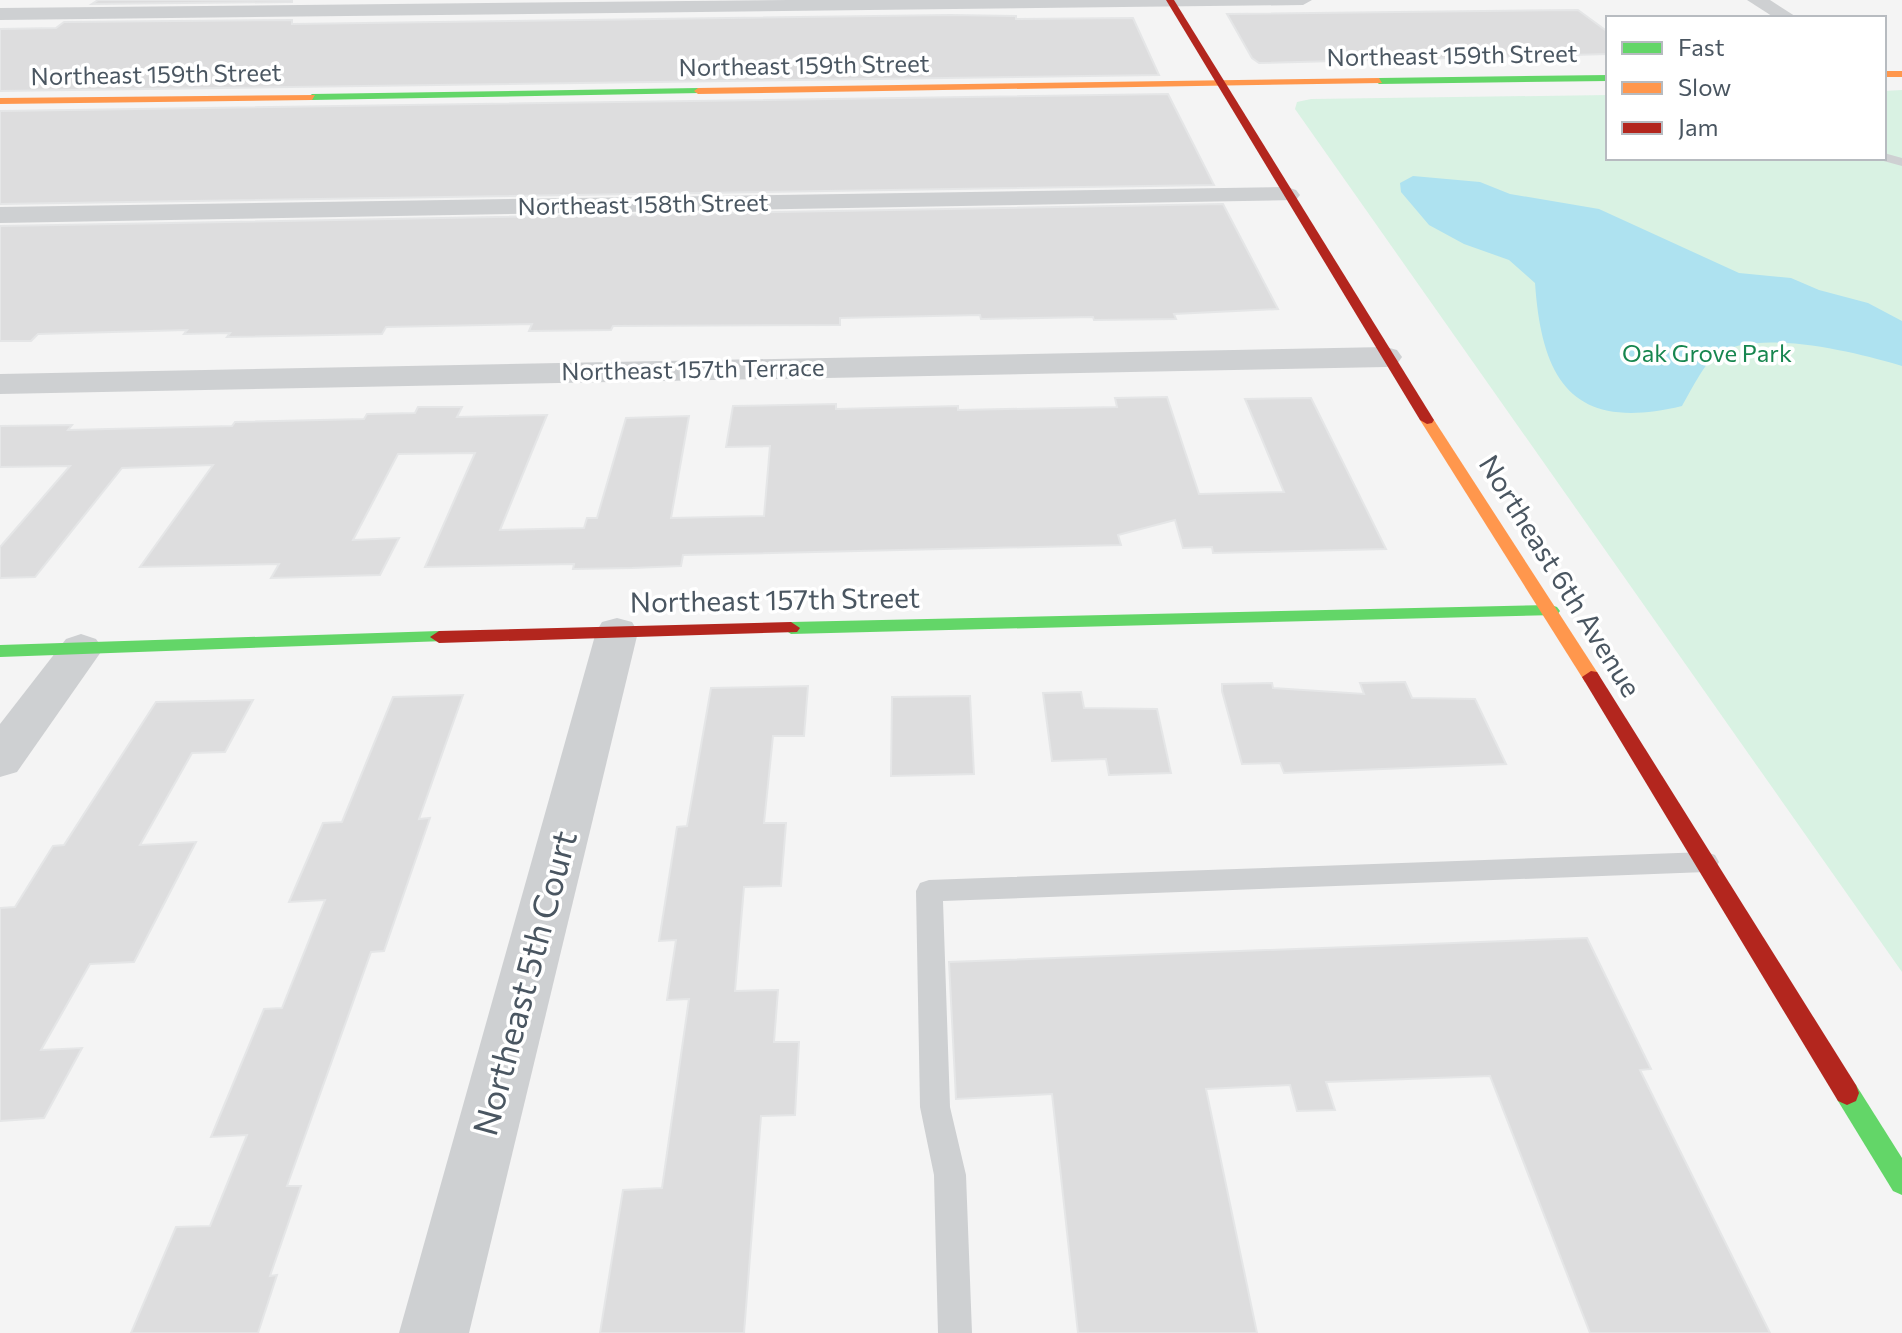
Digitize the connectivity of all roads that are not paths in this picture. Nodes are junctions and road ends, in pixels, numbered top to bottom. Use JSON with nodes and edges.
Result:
{"nodes":[{"id":1,"x":1303,"y":0,"type":"edge"},
{"id":2,"x":1756,"y":0,"type":"edge"},
{"id":3,"x":1171,"y":1,"type":"edge"},
{"id":4,"x":580,"y":4,"type":"edge"},
{"id":5,"x":0,"y":14,"type":"edge"},
{"id":6,"x":1785,"y":16,"type":"edge"},
{"id":7,"x":1606,"y":78,"type":"edge"},
{"id":8,"x":1219,"y":84,"type":"junction"},
{"id":9,"x":0,"y":101,"type":"edge"},
{"id":10,"x":1287,"y":195,"type":"junction"},
{"id":11,"x":0,"y":215,"type":"edge"},
{"id":12,"x":1386,"y":357,"type":"junction"},
{"id":13,"x":0,"y":384,"type":"edge"},
{"id":14,"x":1551,"y":611,"type":"junction"},
{"id":15,"x":617,"y":632,"type":"junction"},
{"id":16,"x":81,"y":649,"type":"junction"},
{"id":17,"x":0,"y":651,"type":"edge"},
{"id":18,"x":0,"y":759,"type":"edge"},
{"id":19,"x":1706,"y":862,"type":"junction"},
{"id":20,"x":1902,"y":1182,"type":"edge"},
{"id":21,"x":434,"y":1333,"type":"edge"},
{"id":22,"x":955,"y":1333,"type":"edge"}],
"edges":[{"from":1,"to":3,"type":"street"},
{"from":2,"to":6,"type":"street"},
{"from":3,"to":4,"type":"street"},
{"from":3,"to":8,"type":"street","name":"Northeast 6th Avenue"},
{"from":4,"to":5,"type":"street"},
{"from":7,"to":8,"type":"street","name":"Northeast 159th Street"},
{"from":8,"to":9,"type":"street","name":"Northeast 159th Street"},
{"from":8,"to":10,"type":"street","name":"Northeast 6th Avenue"},
{"from":10,"to":11,"type":"street","name":"Northeast 158th Street"},
{"from":10,"to":12,"type":"street","name":"Northeast 6th Avenue"},
{"from":12,"to":13,"type":"street","name":"Northeast 157th Terrace"},
{"from":12,"to":14,"type":"street","name":"Northeast 6th Avenue"},
{"from":14,"to":15,"type":"street","name":"Northeast 157th Street"},
{"from":14,"to":19,"type":"street","name":"Northeast 6th Avenue"},
{"from":15,"to":16,"type":"street","name":"Northeast 157th Street"},
{"from":15,"to":21,"type":"street","name":"Northeast 5th Court"},
{"from":16,"to":17,"type":"street","name":"Northeast 157th Street"},
{"from":16,"to":18,"type":"street"},
{"from":19,"to":20,"type":"street","name":"Northeast 6th Avenue"},
{"from":19,"to":22,"type":"lane"}]}
